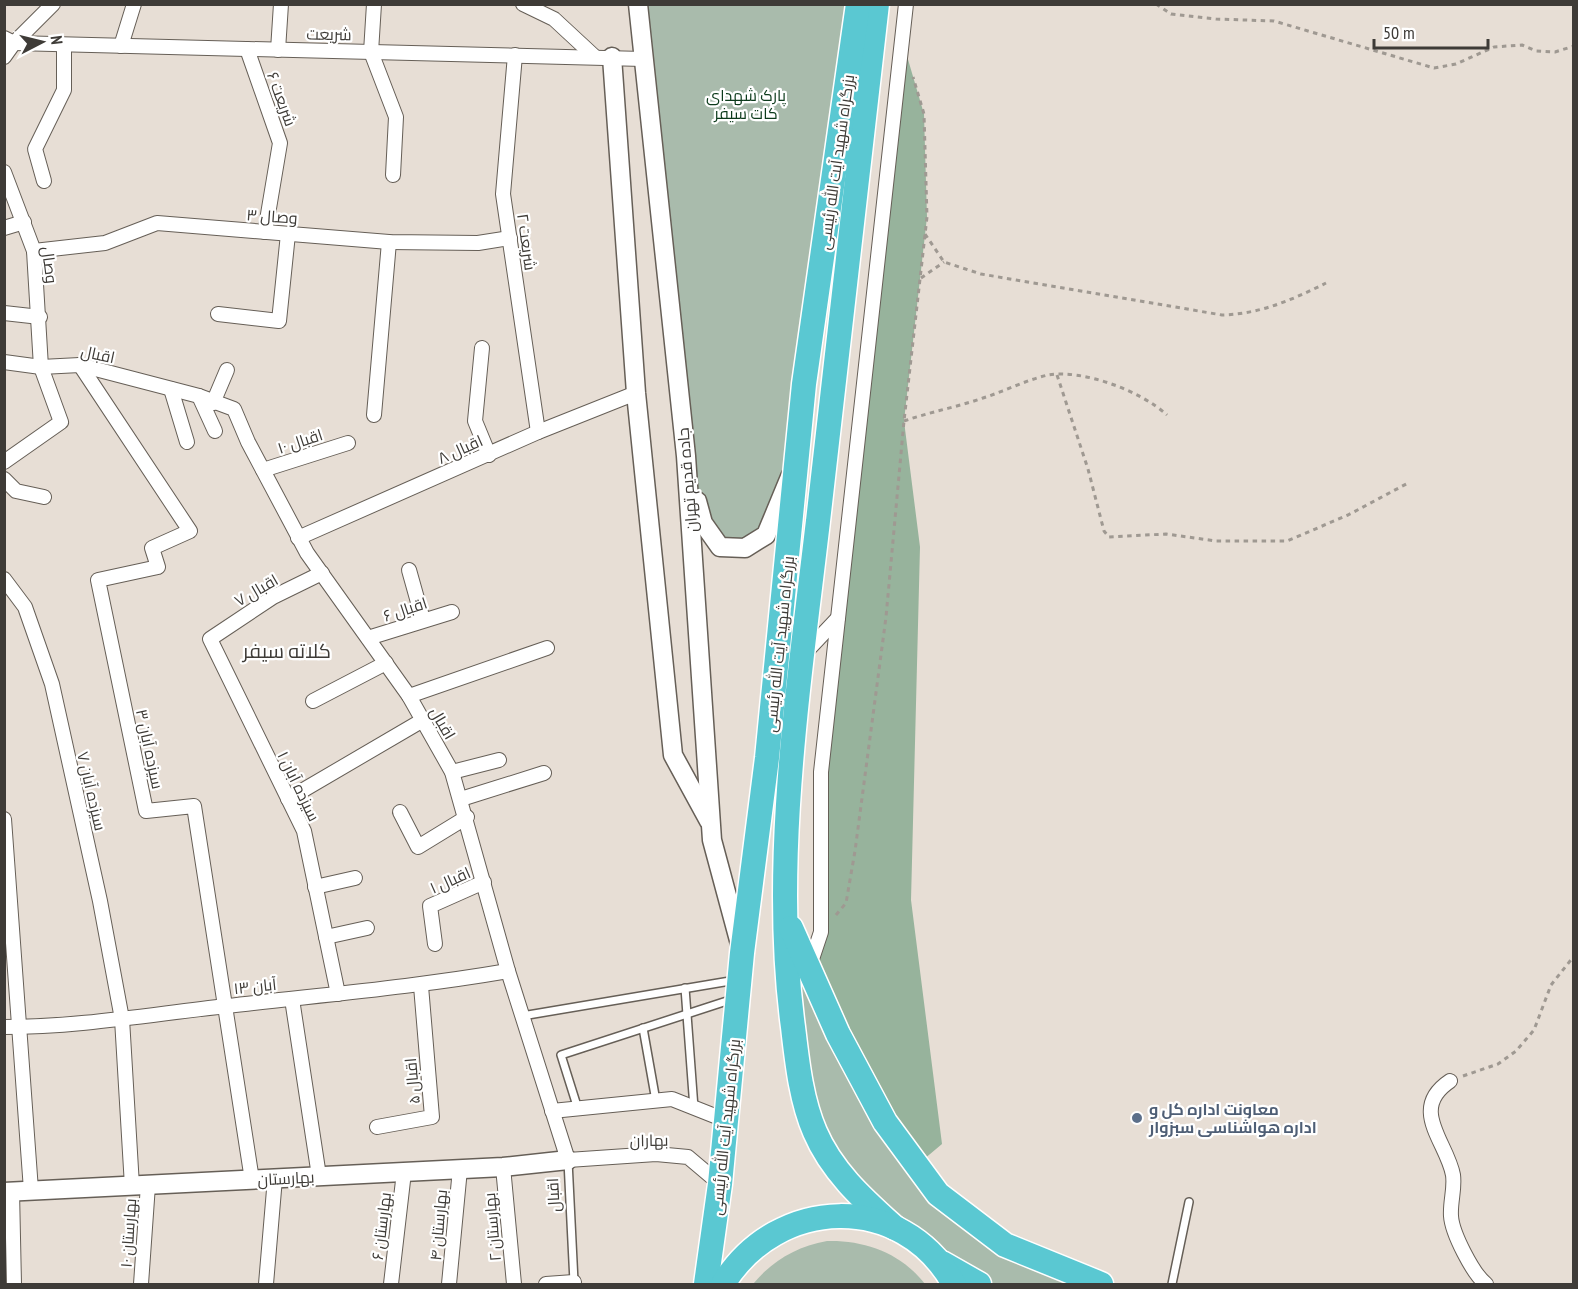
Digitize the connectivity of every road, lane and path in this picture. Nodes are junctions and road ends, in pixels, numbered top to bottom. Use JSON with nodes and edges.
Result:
{"nodes":[{"id":1,"x":53,"y":4,"type":"edge"},
{"id":2,"x":134,"y":4,"type":"edge"},
{"id":3,"x":281,"y":4,"type":"edge"},
{"id":4,"x":375,"y":4,"type":"edge"},
{"id":5,"x":523,"y":4,"type":"edge"},
{"id":6,"x":638,"y":4,"type":"edge"},
{"id":7,"x":858,"y":4,"type":"edge"},
{"id":8,"x":878,"y":4,"type":"edge"},
{"id":9,"x":906,"y":4,"type":"edge"},
{"id":10,"x":1156,"y":4,"type":"edge"},
{"id":11,"x":9,"y":41,"type":"edge"},
{"id":12,"x":64,"y":45,"type":"junction"},
{"id":13,"x":121,"y":46,"type":"junction"},
{"id":14,"x":1574,"y":46,"type":"edge"},
{"id":15,"x":247,"y":49,"type":"junction"},
{"id":16,"x":278,"y":50,"type":"junction"},
{"id":17,"x":371,"y":52,"type":"junction"},
{"id":18,"x":515,"y":55,"type":"junction"},
{"id":19,"x":4,"y":57,"type":"edge"},
{"id":20,"x":603,"y":57,"type":"junction"},
{"id":21,"x":644,"y":59,"type":"junction"},
{"id":22,"x":912,"y":72,"type":"dead end"},
{"id":23,"x":851,"y":136,"type":"junction"},
{"id":24,"x":4,"y":172,"type":"edge"},
{"id":25,"x":393,"y":175,"type":"dead end"},
{"id":26,"x":44,"y":181,"type":"dead end"},
{"id":27,"x":24,"y":222,"type":"junction"},
{"id":28,"x":4,"y":228,"type":"edge"},
{"id":29,"x":265,"y":232,"type":"junction"},
{"id":30,"x":288,"y":234,"type":"junction"},
{"id":31,"x":925,"y":234,"type":"junction"},
{"id":32,"x":510,"y":238,"type":"junction"},
{"id":33,"x":389,"y":242,"type":"junction"},
{"id":34,"x":34,"y":251,"type":"junction"},
{"id":35,"x":944,"y":262,"type":"junction"},
{"id":36,"x":920,"y":278,"type":"junction"},
{"id":37,"x":1326,"y":283,"type":"dead end"},
{"id":38,"x":4,"y":313,"type":"edge"},
{"id":39,"x":218,"y":314,"type":"dead end"},
{"id":40,"x":40,"y":317,"type":"junction"},
{"id":41,"x":482,"y":348,"type":"dead end"},
{"id":42,"x":4,"y":362,"type":"edge"},
{"id":43,"x":80,"y":365,"type":"junction"},
{"id":44,"x":41,"y":367,"type":"junction"},
{"id":45,"x":227,"y":370,"type":"dead end"},
{"id":46,"x":1056,"y":375,"type":"junction"},
{"id":47,"x":171,"y":389,"type":"junction"},
{"id":48,"x":636,"y":393,"type":"junction"},
{"id":49,"x":199,"y":396,"type":"junction"},
{"id":50,"x":213,"y":403,"type":"junction"},
{"id":51,"x":374,"y":415,"type":"dead end"},
{"id":52,"x":1167,"y":415,"type":"dead end"},
{"id":53,"x":904,"y":421,"type":"junction"},
{"id":54,"x":215,"y":431,"type":"dead end"},
{"id":55,"x":538,"y":432,"type":"junction"},
{"id":56,"x":187,"y":441,"type":"dead end"},
{"id":57,"x":348,"y":443,"type":"dead end"},
{"id":58,"x":489,"y":455,"type":"junction"},
{"id":59,"x":686,"y":456,"type":"junction"},
{"id":60,"x":797,"y":460,"type":"junction"},
{"id":61,"x":4,"y":462,"type":"edge"},
{"id":62,"x":263,"y":470,"type":"junction"},
{"id":63,"x":4,"y":479,"type":"edge"},
{"id":64,"x":1410,"y":482,"type":"dead end"},
{"id":65,"x":44,"y":497,"type":"dead end"},
{"id":66,"x":298,"y":538,"type":"junction"},
{"id":67,"x":409,"y":570,"type":"dead end"},
{"id":68,"x":321,"y":573,"type":"junction"},
{"id":69,"x":4,"y":579,"type":"edge"},
{"id":70,"x":452,"y":612,"type":"dead end"},
{"id":71,"x":838,"y":618,"type":"junction"},
{"id":72,"x":423,"y":620,"type":"junction"},
{"id":73,"x":368,"y":638,"type":"junction"},
{"id":74,"x":210,"y":639,"type":"joint"},
{"id":75,"x":547,"y":648,"type":"dead end"},
{"id":76,"x":803,"y":656,"type":"junction"},
{"id":77,"x":386,"y":663,"type":"junction"},
{"id":78,"x":409,"y":696,"type":"junction"},
{"id":79,"x":313,"y":701,"type":"dead end"},
{"id":80,"x":423,"y":720,"type":"junction"},
{"id":81,"x":499,"y":760,"type":"dead end"},
{"id":82,"x":452,"y":772,"type":"junction"},
{"id":83,"x":544,"y":773,"type":"dead end"},
{"id":84,"x":288,"y":799,"type":"junction"},
{"id":85,"x":461,"y":800,"type":"junction"},
{"id":86,"x":400,"y":812,"type":"dead end"},
{"id":87,"x":467,"y":817,"type":"junction"},
{"id":88,"x":4,"y":819,"type":"edge"},
{"id":89,"x":711,"y":826,"type":"junction"},
{"id":90,"x":355,"y":878,"type":"dead end"},
{"id":91,"x":484,"y":882,"type":"junction"},
{"id":92,"x":315,"y":887,"type":"junction"},
{"id":93,"x":785,"y":914,"type":"junction"},
{"id":94,"x":367,"y":928,"type":"dead end"},
{"id":95,"x":821,"y":932,"type":"junction"},
{"id":96,"x":326,"y":937,"type":"junction"},
{"id":97,"x":435,"y":944,"type":"dead end"},
{"id":98,"x":742,"y":952,"type":"junction"},
{"id":99,"x":1574,"y":956,"type":"edge"},
{"id":100,"x":809,"y":968,"type":"junction"},
{"id":101,"x":508,"y":971,"type":"junction"},
{"id":102,"x":421,"y":986,"type":"junction"},
{"id":103,"x":685,"y":988,"type":"junction"},
{"id":104,"x":739,"y":988,"type":"junction"},
{"id":105,"x":338,"y":994,"type":"junction"},
{"id":106,"x":292,"y":999,"type":"junction"},
{"id":107,"x":226,"y":1006,"type":"junction"},
{"id":108,"x":687,"y":1014,"type":"junction"},
{"id":109,"x":522,"y":1016,"type":"junction"},
{"id":110,"x":122,"y":1019,"type":"junction"},
{"id":111,"x":4,"y":1027,"type":"edge"},
{"id":112,"x":20,"y":1027,"type":"junction"},
{"id":113,"x":643,"y":1028,"type":"junction"},
{"id":114,"x":1450,"y":1081,"type":"joint"},
{"id":115,"x":656,"y":1101,"type":"junction"},
{"id":116,"x":694,"y":1108,"type":"junction"},
{"id":117,"x":578,"y":1109,"type":"junction"},
{"id":118,"x":552,"y":1112,"type":"junction"},
{"id":119,"x":725,"y":1120,"type":"junction"},
{"id":120,"x":377,"y":1127,"type":"dead end"},
{"id":121,"x":568,"y":1160,"type":"junction"},
{"id":122,"x":503,"y":1167,"type":"junction"},
{"id":123,"x":460,"y":1169,"type":"junction"},
{"id":124,"x":404,"y":1172,"type":"junction"},
{"id":125,"x":319,"y":1176,"type":"junction"},
{"id":126,"x":275,"y":1178,"type":"junction"},
{"id":127,"x":252,"y":1180,"type":"junction"},
{"id":128,"x":720,"y":1184,"type":"junction"},
{"id":129,"x":140,"y":1185,"type":"junction"},
{"id":130,"x":31,"y":1190,"type":"junction"},
{"id":131,"x":8,"y":1191,"type":"edge"},
{"id":132,"x":1189,"y":1202,"type":"dead end"},
{"id":133,"x":895,"y":1228,"type":"junction"},
{"id":134,"x":938,"y":1261,"type":"junction"},
{"id":135,"x":574,"y":1283,"type":"edge"},
{"id":136,"x":14,"y":1284,"type":"edge"},
{"id":137,"x":141,"y":1284,"type":"edge"},
{"id":138,"x":266,"y":1284,"type":"edge"},
{"id":139,"x":391,"y":1284,"type":"edge"},
{"id":140,"x":449,"y":1284,"type":"edge"},
{"id":141,"x":514,"y":1284,"type":"edge"},
{"id":142,"x":546,"y":1284,"type":"edge"},
{"id":143,"x":706,"y":1284,"type":"edge"},
{"id":144,"x":723,"y":1284,"type":"edge"},
{"id":145,"x":954,"y":1284,"type":"edge"},
{"id":146,"x":979,"y":1284,"type":"edge"},
{"id":147,"x":1101,"y":1284,"type":"edge"},
{"id":148,"x":1172,"y":1284,"type":"edge"},
{"id":149,"x":1486,"y":1284,"type":"edge"}],
"edges":[{"from":1,"to":11,"type":"street"},
{"from":2,"to":13,"type":"street"},
{"from":3,"to":16,"type":"street"},
{"from":4,"to":17,"type":"street"},
{"from":5,"to":20,"type":"street"},
{"from":6,"to":21,"type":"street","name":"جاده قدیم تهران"},
{"from":7,"to":23,"type":"highway","name":"بزرگراه شهید آیت الله رئیسی"},
{"from":8,"to":23,"type":"highway","name":"بزرگراه شهید آیت الله رئیسی"},
{"from":9,"to":71,"type":"street"},
{"from":10,"to":14,"type":"path"},
{"from":11,"to":12,"type":"street","name":"شریعت"},
{"from":11,"to":19,"type":"street"},
{"from":12,"to":13,"type":"street","name":"شریعت"},
{"from":12,"to":26,"type":"street"},
{"from":13,"to":15,"type":"street","name":"شریعت"},
{"from":15,"to":16,"type":"street","name":"شریعت"},
{"from":15,"to":29,"type":"street","name":"شریعت ۶"},
{"from":16,"to":17,"type":"street","name":"شریعت"},
{"from":17,"to":18,"type":"street","name":"شریعت"},
{"from":17,"to":25,"type":"street"},
{"from":18,"to":20,"type":"street","name":"شریعت"},
{"from":18,"to":32,"type":"street","name":"شریعت ۲"},
{"from":20,"to":21,"type":"street","name":"شریعت"},
{"from":20,"to":48,"type":"street"},
{"from":21,"to":59,"type":"street","name":"جاده قدیم تهران"},
{"from":22,"to":31,"type":"path"},
{"from":23,"to":60,"type":"highway","name":"بزرگراه شهید آیت الله رئیسی"},
{"from":23,"to":76,"type":"highway","name":"بزرگراه شهید آیت الله رئیسی"},
{"from":24,"to":27,"type":"street","name":"وصال"},
{"from":27,"to":28,"type":"street"},
{"from":27,"to":34,"type":"street","name":"وصال"},
{"from":29,"to":30,"type":"street","name":"وصال ۳"},
{"from":29,"to":34,"type":"street","name":"وصال ۳"},
{"from":30,"to":33,"type":"street","name":"وصال ۳"},
{"from":30,"to":39,"type":"street"},
{"from":31,"to":35,"type":"path"},
{"from":31,"to":36,"type":"path"},
{"from":32,"to":33,"type":"street","name":"وصال ۳"},
{"from":32,"to":55,"type":"street","name":"شریعت ۲"},
{"from":33,"to":51,"type":"street"},
{"from":34,"to":40,"type":"street","name":"وصال"},
{"from":35,"to":36,"type":"path"},
{"from":35,"to":37,"type":"path"},
{"from":36,"to":53,"type":"path"},
{"from":38,"to":40,"type":"street"},
{"from":40,"to":44,"type":"street","name":"وصال"},
{"from":41,"to":58,"type":"street"},
{"from":42,"to":44,"type":"street","name":"اقبال"},
{"from":43,"to":44,"type":"street","name":"اقبال"},
{"from":43,"to":47,"type":"street","name":"اقبال"},
{"from":43,"to":107,"type":"street","name":"سیزده آبان ۳"},
{"from":44,"to":61,"type":"street","name":"وصال"},
{"from":45,"to":50,"type":"street"},
{"from":46,"to":52,"type":"path"},
{"from":46,"to":53,"type":"path"},
{"from":46,"to":64,"type":"path"},
{"from":47,"to":49,"type":"street","name":"اقبال"},
{"from":47,"to":56,"type":"street"},
{"from":48,"to":55,"type":"street","name":"اقبال ۸"},
{"from":48,"to":89,"type":"street"},
{"from":49,"to":50,"type":"street","name":"اقبال"},
{"from":49,"to":54,"type":"street"},
{"from":50,"to":62,"type":"street","name":"اقبال"},
{"from":53,"to":95,"type":"path"},
{"from":55,"to":58,"type":"street","name":"اقبال ۸"},
{"from":57,"to":62,"type":"street","name":"اقبال ۱۰"},
{"from":58,"to":66,"type":"street","name":"اقبال ۸"},
{"from":59,"to":60,"type":"street"},
{"from":59,"to":89,"type":"street","name":"جاده قدیم تهران"},
{"from":60,"to":98,"type":"highway","name":"بزرگراه شهید آیت الله رئیسی"},
{"from":62,"to":66,"type":"street","name":"اقبال"},
{"from":63,"to":65,"type":"street"},
{"from":66,"to":68,"type":"street","name":"اقبال"},
{"from":67,"to":72,"type":"street"},
{"from":68,"to":73,"type":"street","name":"اقبال"},
{"from":68,"to":74,"type":"street","name":"اقبال ۷"},
{"from":69,"to":110,"type":"street","name":"سیزده آبان ۷"},
{"from":70,"to":72,"type":"street","name":"اقبال ۶"},
{"from":71,"to":76,"type":"street"},
{"from":71,"to":95,"type":"street"},
{"from":72,"to":73,"type":"street","name":"اقبال ۶"},
{"from":73,"to":77,"type":"street","name":"اقبال"},
{"from":74,"to":84,"type":"street","name":"سیزده آبان ۱"},
{"from":75,"to":78,"type":"street"},
{"from":76,"to":93,"type":"highway","name":"بزرگراه شهید آیت الله رئیسی"},
{"from":77,"to":78,"type":"street","name":"اقبال"},
{"from":77,"to":79,"type":"street"},
{"from":78,"to":80,"type":"street","name":"اقبال"},
{"from":80,"to":82,"type":"street","name":"اقبال"},
{"from":80,"to":84,"type":"street"},
{"from":81,"to":82,"type":"street"},
{"from":82,"to":85,"type":"street","name":"اقبال"},
{"from":83,"to":85,"type":"street"},
{"from":84,"to":92,"type":"street","name":"سیزده آبان ۱"},
{"from":85,"to":87,"type":"street","name":"اقبال"},
{"from":86,"to":87,"type":"street"},
{"from":87,"to":91,"type":"street","name":"اقبال"},
{"from":88,"to":112,"type":"street"},
{"from":89,"to":98,"type":"street","name":"جاده قدیم تهران"},
{"from":90,"to":92,"type":"street"},
{"from":91,"to":97,"type":"street","name":"اقبال ۱"},
{"from":91,"to":101,"type":"street","name":"اقبال"},
{"from":92,"to":96,"type":"street","name":"سیزده آبان ۱"},
{"from":93,"to":100,"type":"highway"},
{"from":93,"to":133,"type":"highway","name":"بزرگراه شهید آیت الله رئیسی"},
{"from":94,"to":96,"type":"street"},
{"from":95,"to":100,"type":"street"},
{"from":96,"to":105,"type":"street","name":"سیزده آبان ۱"},
{"from":98,"to":104,"type":"highway","name":"بزرگراه شهید آیت الله رئیسی"},
{"from":99,"to":114,"type":"path"},
{"from":100,"to":147,"type":"highway"},
{"from":101,"to":102,"type":"street","name":"۱۳ آبان"},
{"from":101,"to":109,"type":"street","name":"اقبال"},
{"from":102,"to":105,"type":"street","name":"۱۳ آبان"},
{"from":102,"to":120,"type":"street","name":"اقبال ۵"},
{"from":103,"to":104,"type":"lane"},
{"from":103,"to":108,"type":"lane"},
{"from":103,"to":109,"type":"lane"},
{"from":104,"to":108,"type":"lane"},
{"from":104,"to":119,"type":"highway","name":"بزرگراه شهید آیت الله رئیسی"},
{"from":105,"to":106,"type":"street","name":"۱۳ آبان"},
{"from":106,"to":107,"type":"street","name":"۱۳ آبان"},
{"from":106,"to":125,"type":"street"},
{"from":107,"to":110,"type":"street","name":"۱۳ آبان"},
{"from":107,"to":127,"type":"street"},
{"from":108,"to":113,"type":"lane"},
{"from":108,"to":116,"type":"lane"},
{"from":109,"to":118,"type":"street","name":"اقبال"},
{"from":110,"to":112,"type":"street","name":"۱۳ آبان"},
{"from":110,"to":129,"type":"street","name":"سیزده آبان ۷"},
{"from":111,"to":112,"type":"street","name":"۱۳ آبان"},
{"from":112,"to":130,"type":"street"},
{"from":113,"to":115,"type":"lane"},
{"from":113,"to":117,"type":"lane"},
{"from":114,"to":149,"type":"street"},
{"from":115,"to":116,"type":"street"},
{"from":115,"to":117,"type":"street"},
{"from":116,"to":119,"type":"street"},
{"from":117,"to":118,"type":"street"},
{"from":118,"to":121,"type":"street","name":"اقبال"},
{"from":119,"to":128,"type":"highway","name":"بزرگراه شهید آیت الله رئیسی"},
{"from":121,"to":122,"type":"street","name":"بهارستان"},
{"from":121,"to":128,"type":"street","name":"بهاران"},
{"from":121,"to":135,"type":"lane","name":"اقبال"},
{"from":122,"to":123,"type":"street","name":"بهارستان"},
{"from":122,"to":141,"type":"street","name":"بهارستان ۲"},
{"from":123,"to":124,"type":"street","name":"بهارستان"},
{"from":123,"to":140,"type":"street","name":"بهارستان ۴"},
{"from":124,"to":125,"type":"street","name":"بهارستان"},
{"from":124,"to":139,"type":"street","name":"بهارستان ۶"},
{"from":125,"to":126,"type":"street","name":"بهارستان"},
{"from":126,"to":127,"type":"street","name":"بهارستان"},
{"from":126,"to":138,"type":"street"},
{"from":127,"to":129,"type":"street","name":"بهارستان"},
{"from":128,"to":143,"type":"highway","name":"بزرگراه شهید آیت الله رئیسی"},
{"from":129,"to":130,"type":"street","name":"بهارستان"},
{"from":129,"to":137,"type":"street","name":"بهارستان ۱۰"},
{"from":130,"to":131,"type":"street","name":"بهارستان"},
{"from":131,"to":136,"type":"street"},
{"from":132,"to":148,"type":"lane"},
{"from":133,"to":134,"type":"highway"},
{"from":133,"to":144,"type":"highway"},
{"from":134,"to":145,"type":"highway"},
{"from":134,"to":146,"type":"highway"},
{"from":135,"to":142,"type":"street"}]}
